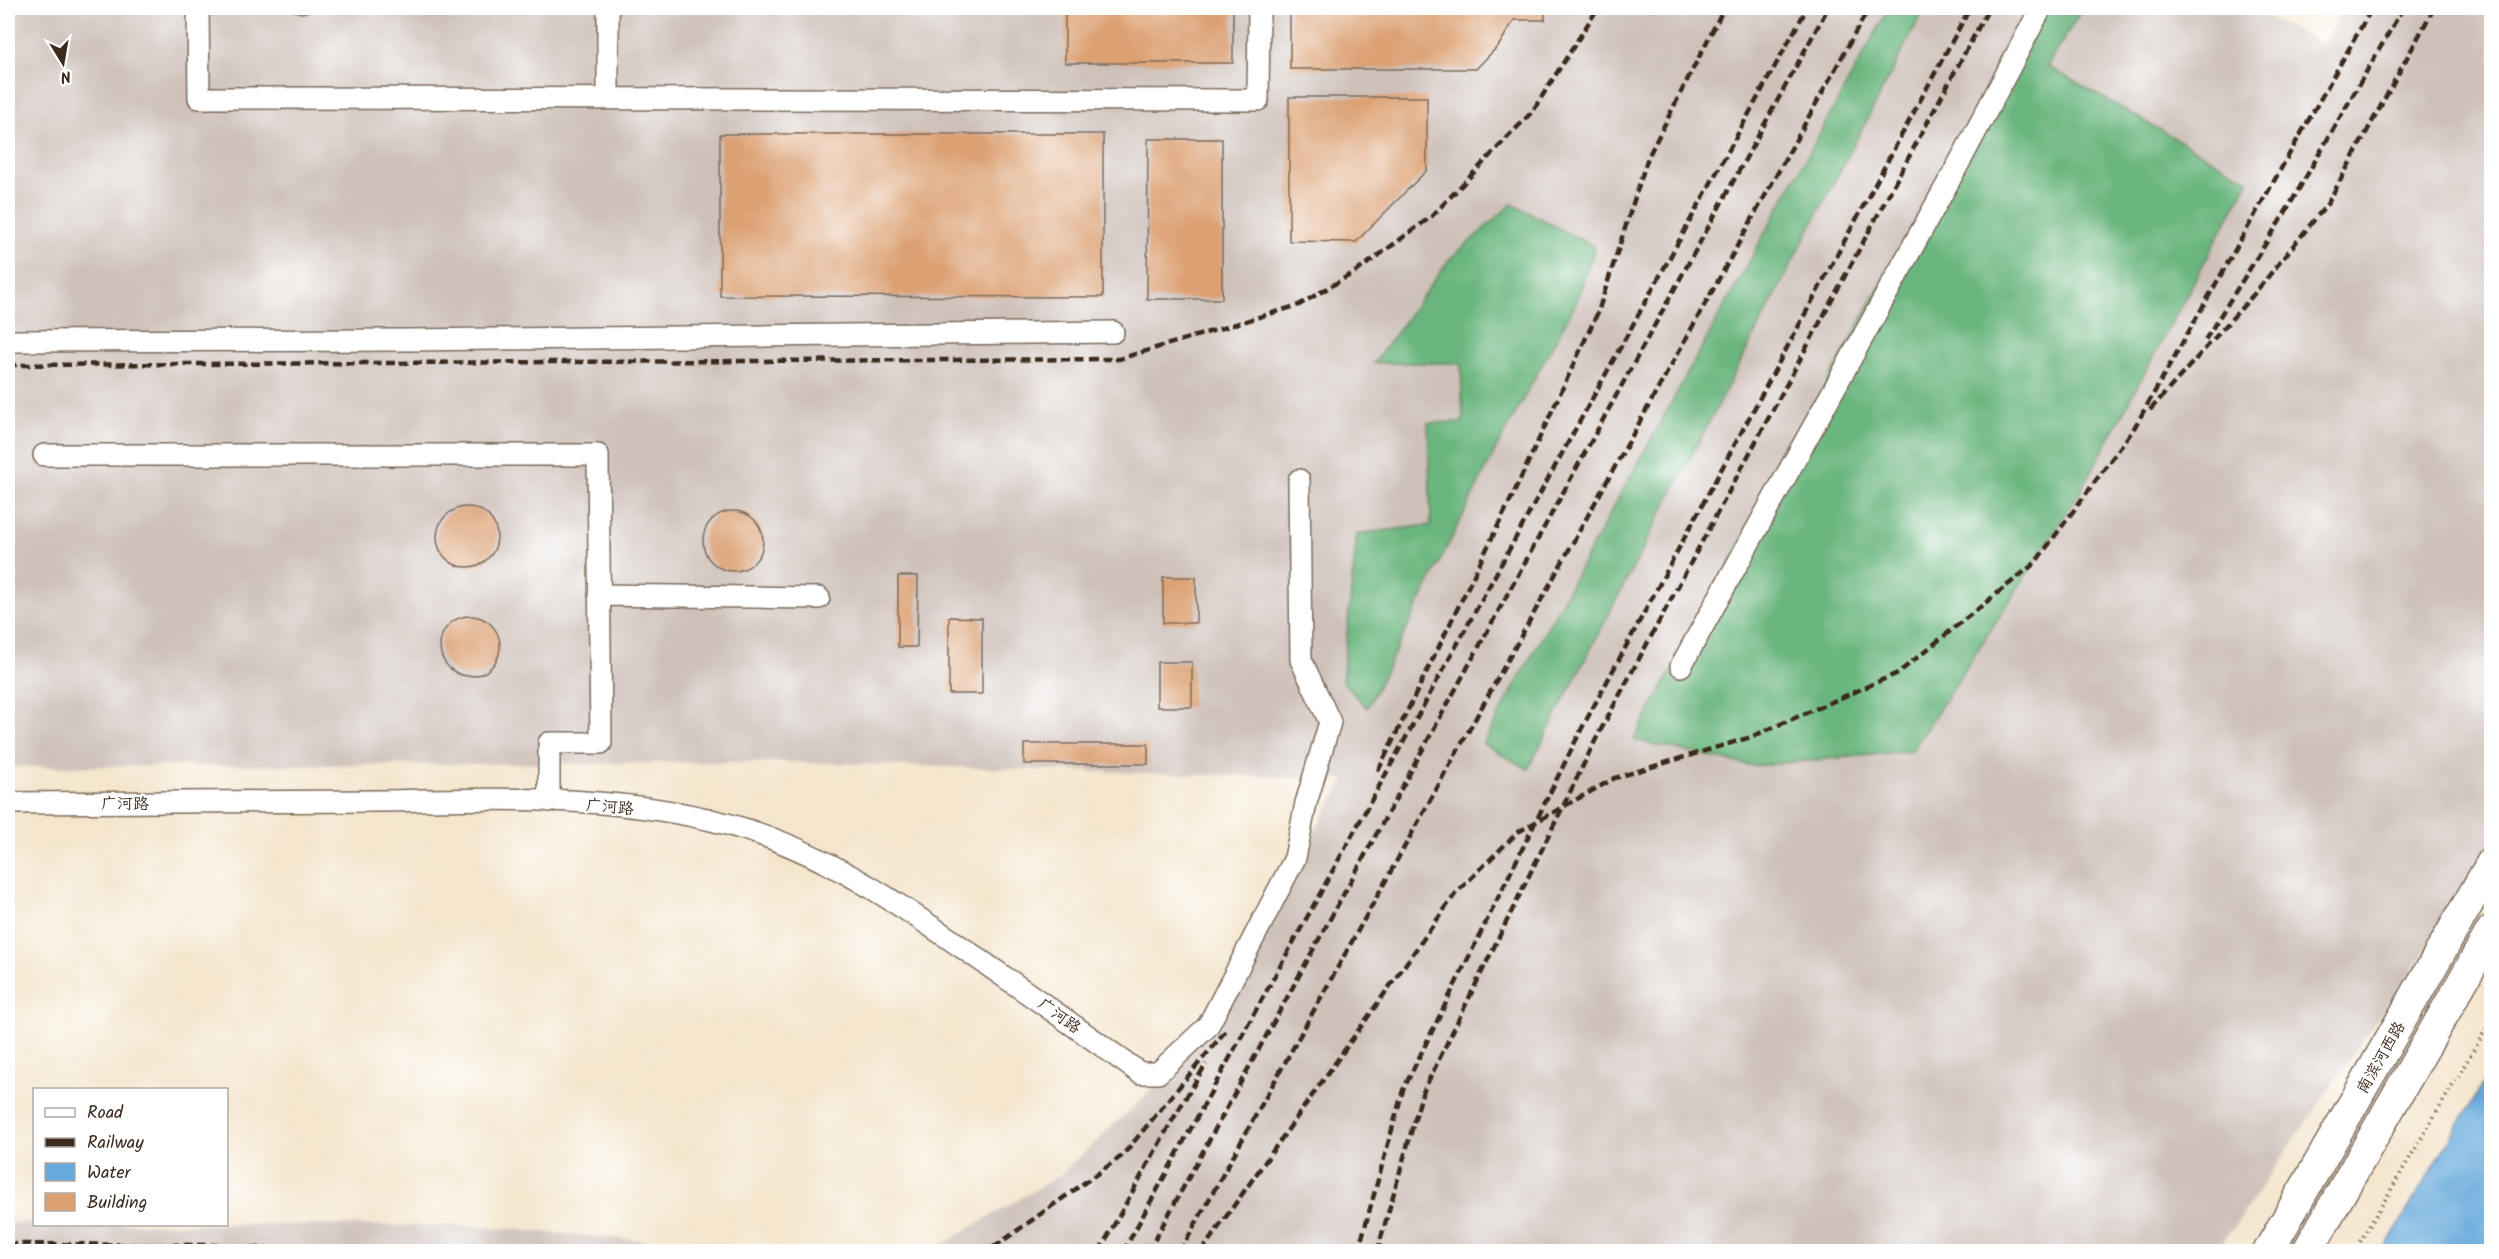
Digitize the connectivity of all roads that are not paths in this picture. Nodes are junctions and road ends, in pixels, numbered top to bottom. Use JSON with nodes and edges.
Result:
{"nodes":[{"id":1,"x":198,"y":8,"type":"edge"},
{"id":2,"x":608,"y":8,"type":"edge"},
{"id":3,"x":1259,"y":8,"type":"edge"},
{"id":4,"x":2041,"y":8,"type":"edge"},
{"id":5,"x":608,"y":98,"type":"junction"},
{"id":6,"x":1113,"y":332,"type":"dead end"},
{"id":7,"x":8,"y":341,"type":"edge"},
{"id":8,"x":44,"y":455,"type":"dead end"},
{"id":9,"x":1299,"y":480,"type":"dead end"},
{"id":10,"x":599,"y":595,"type":"junction"},
{"id":11,"x":819,"y":598,"type":"dead end"},
{"id":12,"x":1682,"y":666,"type":"dead end"},
{"id":13,"x":549,"y":801,"type":"junction"},
{"id":14,"x":8,"y":803,"type":"edge"},
{"id":15,"x":2492,"y":862,"type":"edge"},
{"id":16,"x":2492,"y":930,"type":"edge"},
{"id":17,"x":2268,"y":1251,"type":"edge"},
{"id":18,"x":2307,"y":1251,"type":"edge"}],
"edges":[{"from":1,"to":5,"type":"street"},
{"from":2,"to":5,"type":"street"},
{"from":3,"to":5,"type":"street"},
{"from":4,"to":12,"type":"street"},
{"from":6,"to":7,"type":"street"},
{"from":8,"to":10,"type":"street"},
{"from":9,"to":13,"type":"street","name":"广河路"},
{"from":10,"to":11,"type":"street"},
{"from":10,"to":13,"type":"street"},
{"from":13,"to":14,"type":"street","name":"广河路"},
{"from":15,"to":17,"type":"highway","name":"南滨河西路"},
{"from":16,"to":18,"type":"highway","name":"南滨河西路"}]}
